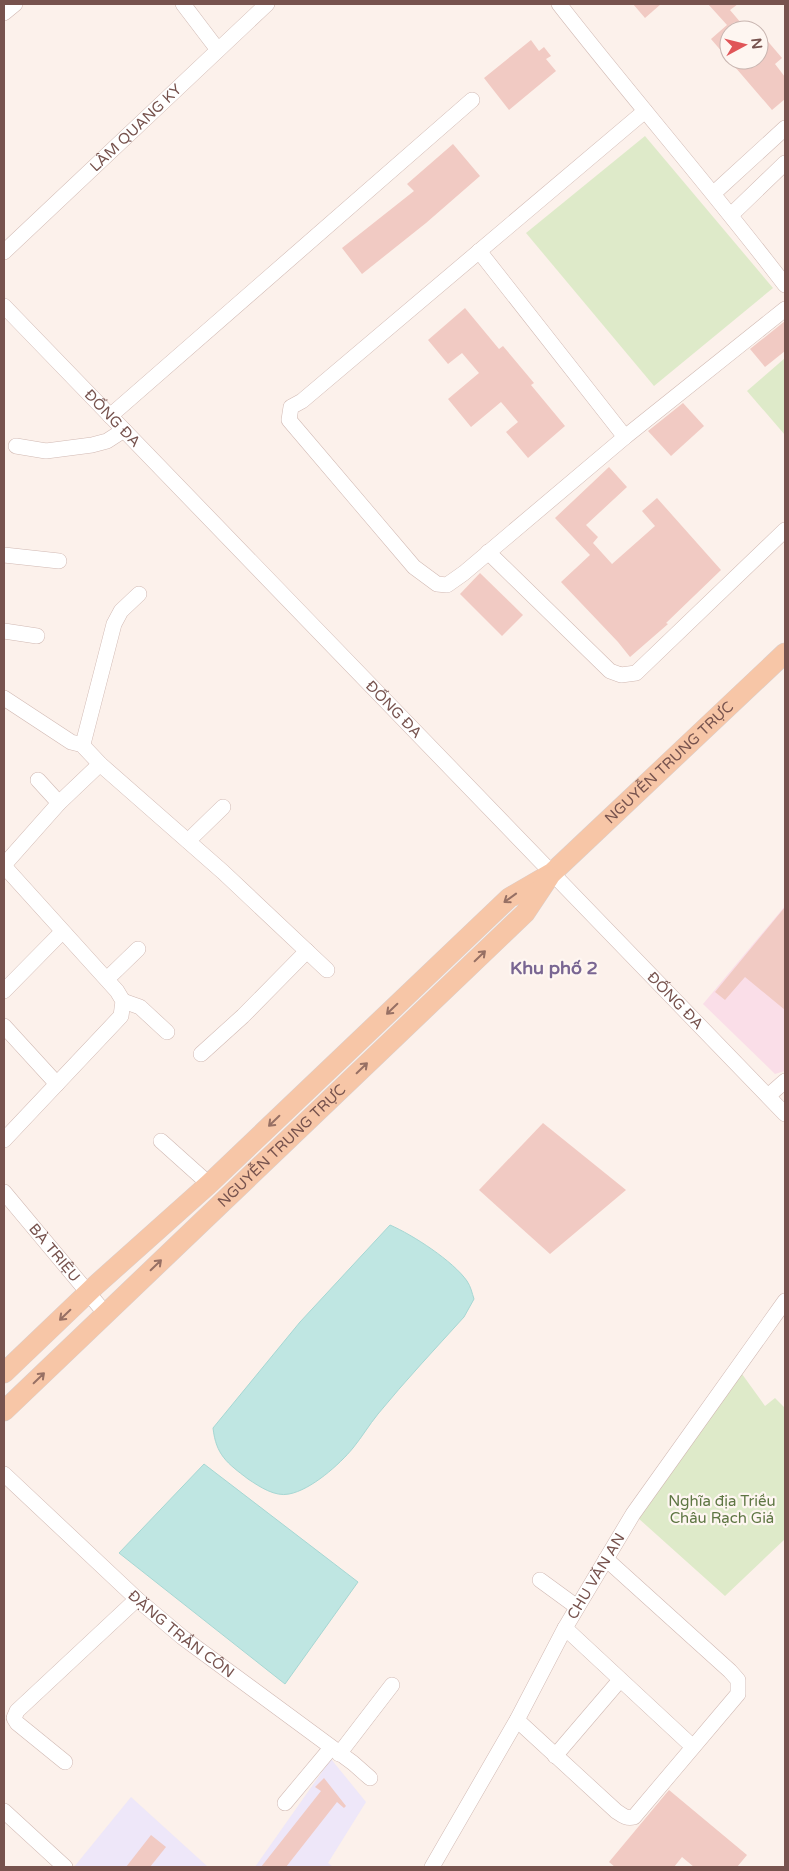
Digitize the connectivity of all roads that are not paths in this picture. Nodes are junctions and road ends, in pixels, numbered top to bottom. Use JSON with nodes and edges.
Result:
{"nodes":[{"id":1,"x":15,"y":4,"type":"edge"},
{"id":2,"x":183,"y":4,"type":"edge"},
{"id":3,"x":267,"y":4,"type":"edge"},
{"id":4,"x":559,"y":4,"type":"edge"},
{"id":5,"x":4,"y":13,"type":"edge"},
{"id":6,"x":218,"y":50,"type":"junction"},
{"id":7,"x":472,"y":100,"type":"dead end"},
{"id":8,"x":645,"y":111,"type":"junction"},
{"id":9,"x":785,"y":128,"type":"edge"},
{"id":10,"x":785,"y":163,"type":"edge"},
{"id":11,"x":714,"y":194,"type":"junction"},
{"id":12,"x":732,"y":215,"type":"junction"},
{"id":13,"x":479,"y":251,"type":"junction"},
{"id":14,"x":4,"y":252,"type":"edge"},
{"id":15,"x":785,"y":285,"type":"edge"},
{"id":16,"x":4,"y":306,"type":"edge"},
{"id":17,"x":785,"y":309,"type":"edge"},
{"id":18,"x":110,"y":416,"type":"junction"},
{"id":19,"x":124,"y":430,"type":"junction"},
{"id":20,"x":625,"y":437,"type":"junction"},
{"id":21,"x":16,"y":446,"type":"dead end"},
{"id":22,"x":785,"y":530,"type":"edge"},
{"id":23,"x":488,"y":552,"type":"junction"},
{"id":24,"x":4,"y":554,"type":"edge"},
{"id":25,"x":58,"y":561,"type":"dead end"},
{"id":26,"x":139,"y":594,"type":"dead end"},
{"id":27,"x":4,"y":631,"type":"edge"},
{"id":28,"x":37,"y":636,"type":"dead end"},
{"id":29,"x":785,"y":653,"type":"edge"},
{"id":30,"x":4,"y":698,"type":"edge"},
{"id":31,"x":83,"y":745,"type":"junction"},
{"id":32,"x":100,"y":764,"type":"junction"},
{"id":33,"x":38,"y":780,"type":"dead end"},
{"id":34,"x":59,"y":803,"type":"junction"},
{"id":35,"x":223,"y":807,"type":"dead end"},
{"id":36,"x":188,"y":841,"type":"junction"},
{"id":37,"x":4,"y":865,"type":"edge"},
{"id":38,"x":552,"y":873,"type":"junction"},
{"id":39,"x":62,"y":932,"type":"junction"},
{"id":40,"x":138,"y":949,"type":"dead end"},
{"id":41,"x":307,"y":951,"type":"junction"},
{"id":42,"x":328,"y":970,"type":"dead end"},
{"id":43,"x":107,"y":980,"type":"junction"},
{"id":44,"x":4,"y":991,"type":"edge"},
{"id":45,"x":123,"y":1001,"type":"junction"},
{"id":46,"x":4,"y":1026,"type":"edge"},
{"id":47,"x":166,"y":1032,"type":"dead end"},
{"id":48,"x":201,"y":1054,"type":"dead end"},
{"id":49,"x":785,"y":1081,"type":"edge"},
{"id":50,"x":57,"y":1084,"type":"junction"},
{"id":51,"x":768,"y":1096,"type":"junction"},
{"id":52,"x":785,"y":1114,"type":"edge"},
{"id":53,"x":4,"y":1140,"type":"edge"},
{"id":54,"x":161,"y":1140,"type":"dead end"},
{"id":55,"x":208,"y":1184,"type":"junction"},
{"id":56,"x":4,"y":1192,"type":"edge"},
{"id":57,"x":87,"y":1293,"type":"junction"},
{"id":58,"x":785,"y":1301,"type":"edge"},
{"id":59,"x":105,"y":1313,"type":"junction"},
{"id":60,"x":4,"y":1372,"type":"edge"},
{"id":61,"x":4,"y":1411,"type":"edge"},
{"id":62,"x":4,"y":1474,"type":"edge"},
{"id":63,"x":606,"y":1559,"type":"junction"},
{"id":64,"x":540,"y":1580,"type":"dead end"},
{"id":65,"x":138,"y":1599,"type":"junction"},
{"id":66,"x":577,"y":1607,"type":"junction"},
{"id":67,"x":565,"y":1628,"type":"junction"},
{"id":68,"x":620,"y":1680,"type":"junction"},
{"id":69,"x":392,"y":1684,"type":"dead end"},
{"id":70,"x":518,"y":1720,"type":"junction"},
{"id":71,"x":692,"y":1746,"type":"junction"},
{"id":72,"x":335,"y":1751,"type":"junction"},
{"id":73,"x":555,"y":1756,"type":"junction"},
{"id":74,"x":65,"y":1762,"type":"dead end"},
{"id":75,"x":370,"y":1778,"type":"dead end"},
{"id":76,"x":285,"y":1803,"type":"dead end"},
{"id":77,"x":4,"y":1811,"type":"edge"},
{"id":78,"x":66,"y":1867,"type":"edge"},
{"id":79,"x":432,"y":1867,"type":"edge"}],
"edges":[{"from":1,"to":5,"type":"street"},
{"from":2,"to":6,"type":"street"},
{"from":3,"to":6,"type":"street","name":"LÂM QUANG KY"},
{"from":4,"to":8,"type":"street"},
{"from":6,"to":14,"type":"street","name":"LÂM QUANG KY"},
{"from":7,"to":18,"type":"street"},
{"from":8,"to":11,"type":"street"},
{"from":8,"to":13,"type":"street"},
{"from":9,"to":11,"type":"street"},
{"from":10,"to":12,"type":"street"},
{"from":11,"to":12,"type":"street"},
{"from":12,"to":15,"type":"street"},
{"from":13,"to":20,"type":"street"},
{"from":13,"to":23,"type":"street"},
{"from":16,"to":18,"type":"street","name":"ĐỐNG ĐA"},
{"from":17,"to":20,"type":"street"},
{"from":18,"to":19,"type":"street","name":"ĐỐNG ĐA"},
{"from":19,"to":21,"type":"street"},
{"from":19,"to":38,"type":"street","name":"ĐỐNG ĐA"},
{"from":20,"to":23,"type":"street"},
{"from":22,"to":23,"type":"street"},
{"from":24,"to":25,"type":"street"},
{"from":26,"to":31,"type":"street"},
{"from":27,"to":28,"type":"street"},
{"from":29,"to":38,"type":"main road","name":"NGUYỄN TRUNG TRỰC"},
{"from":30,"to":31,"type":"street"},
{"from":31,"to":32,"type":"street"},
{"from":32,"to":34,"type":"street"},
{"from":32,"to":36,"type":"street"},
{"from":33,"to":34,"type":"street"},
{"from":34,"to":37,"type":"street"},
{"from":35,"to":36,"type":"street"},
{"from":36,"to":41,"type":"street"},
{"from":37,"to":39,"type":"street"},
{"from":38,"to":51,"type":"street","name":"ĐỐNG ĐA"},
{"from":38,"to":55,"type":"main road","name":"NGUYỄN TRUNG TRỰC","one_way":true},
{"from":59,"to":38,"type":"main road","name":"NGUYỄN TRUNG TRỰC","one_way":true},
{"from":39,"to":43,"type":"street"},
{"from":39,"to":44,"type":"street"},
{"from":40,"to":43,"type":"street"},
{"from":41,"to":42,"type":"street"},
{"from":41,"to":48,"type":"street"},
{"from":43,"to":45,"type":"street"},
{"from":45,"to":47,"type":"street"},
{"from":45,"to":50,"type":"street"},
{"from":46,"to":50,"type":"street"},
{"from":49,"to":51,"type":"street"},
{"from":50,"to":53,"type":"street"},
{"from":51,"to":52,"type":"street","name":"ĐỐNG ĐA"},
{"from":54,"to":55,"type":"street"},
{"from":55,"to":57,"type":"main road","name":"NGUYỄN TRUNG TRỰC"},
{"from":56,"to":57,"type":"street","name":"BÀ TRIỆU"},
{"from":57,"to":59,"type":"street","name":"BÀ TRIỆU"},
{"from":57,"to":60,"type":"main road","name":"NGUYỄN TRUNG TRỰC","one_way":true},
{"from":58,"to":63,"type":"street","name":"CHU VĂN AN"},
{"from":61,"to":59,"type":"main road","name":"NGUYỄN TRUNG TRỰC","one_way":true},
{"from":62,"to":65,"type":"street","name":"ĐẶNG TRẦN CÔN"},
{"from":63,"to":66,"type":"street","name":"CHU VĂN AN"},
{"from":63,"to":71,"type":"street"},
{"from":64,"to":66,"type":"street"},
{"from":65,"to":72,"type":"street","name":"ĐẶNG TRẦN CÔN"},
{"from":65,"to":74,"type":"street"},
{"from":66,"to":67,"type":"street","name":"CHU VĂN AN"},
{"from":67,"to":68,"type":"street"},
{"from":67,"to":70,"type":"street","name":"CHU VĂN AN"},
{"from":68,"to":71,"type":"street"},
{"from":68,"to":73,"type":"street"},
{"from":69,"to":72,"type":"street"},
{"from":70,"to":73,"type":"street"},
{"from":70,"to":79,"type":"street","name":"CHU VĂN AN"},
{"from":71,"to":73,"type":"street"},
{"from":72,"to":75,"type":"street","name":"ĐẶNG TRẦN CÔN"},
{"from":72,"to":76,"type":"street"},
{"from":77,"to":78,"type":"street"}]}
